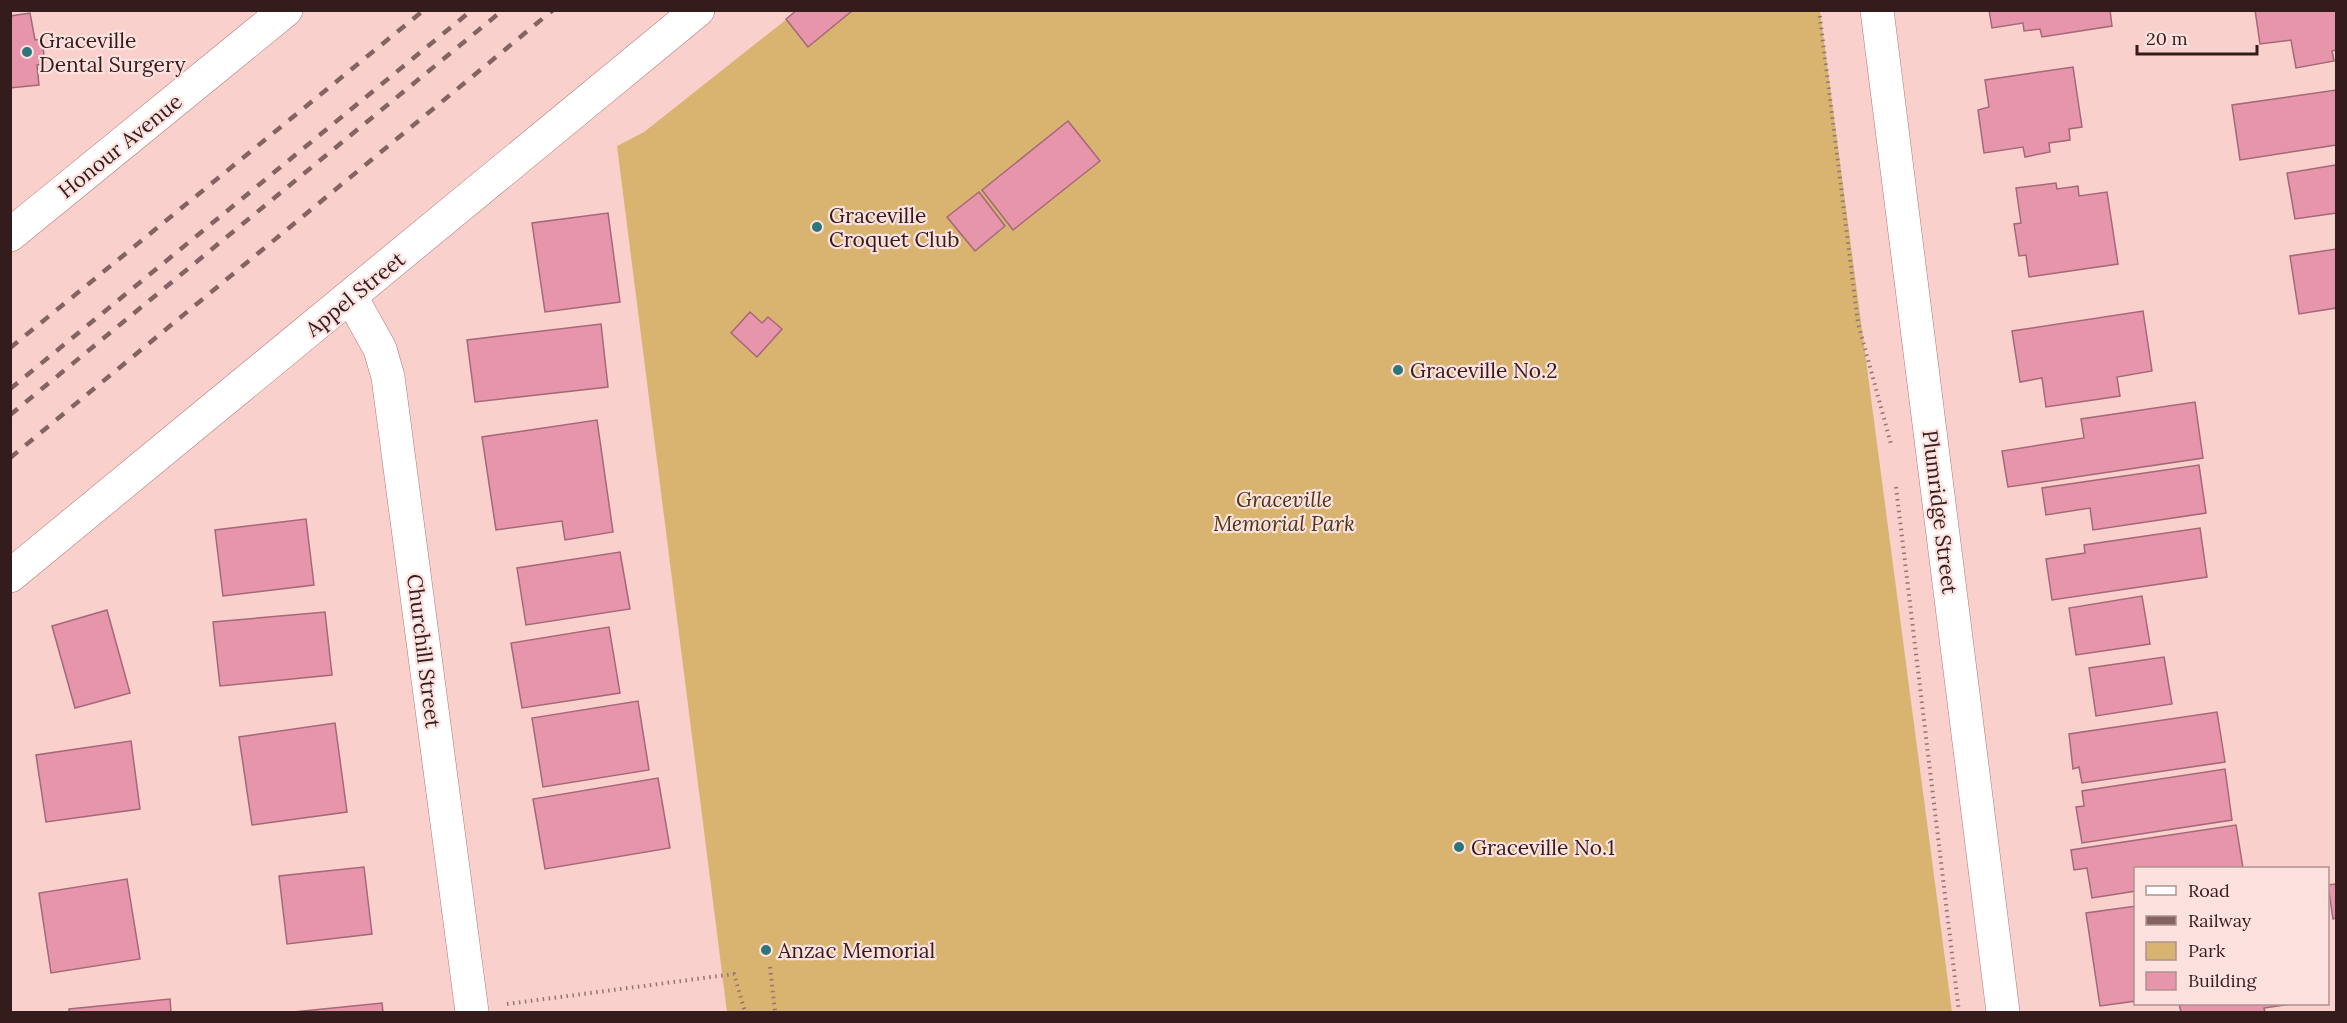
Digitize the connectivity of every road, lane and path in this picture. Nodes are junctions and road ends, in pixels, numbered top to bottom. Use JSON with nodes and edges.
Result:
{"nodes":[{"id":1,"x":286,"y":10,"type":"edge"},
{"id":2,"x":698,"y":10,"type":"edge"},
{"id":3,"x":1819,"y":10,"type":"edge"},
{"id":4,"x":1878,"y":10,"type":"edge"},
{"id":5,"x":10,"y":235,"type":"edge"},
{"id":6,"x":351,"y":297,"type":"junction"},
{"id":7,"x":1892,"y":454,"type":"dead end"},
{"id":8,"x":1895,"y":478,"type":"dead end"},
{"id":9,"x":10,"y":576,"type":"edge"},
{"id":10,"x":770,"y":967,"type":"dead end"},
{"id":11,"x":471,"y":1011,"type":"edge"},
{"id":12,"x":745,"y":1012,"type":"edge"},
{"id":13,"x":775,"y":1012,"type":"edge"},
{"id":14,"x":1959,"y":1012,"type":"edge"},
{"id":15,"x":2003,"y":1012,"type":"edge"}],
"edges":[{"from":1,"to":5,"type":"street","name":"Honour Avenue"},
{"from":2,"to":6,"type":"street","name":"Appel Street"},
{"from":3,"to":7,"type":"path"},
{"from":4,"to":15,"type":"street","name":"Plumridge Street"},
{"from":6,"to":9,"type":"street","name":"Appel Street"},
{"from":6,"to":11,"type":"street","name":"Churchill Street"},
{"from":8,"to":14,"type":"path"},
{"from":10,"to":13,"type":"path"},
{"from":11,"to":12,"type":"path"}]}
